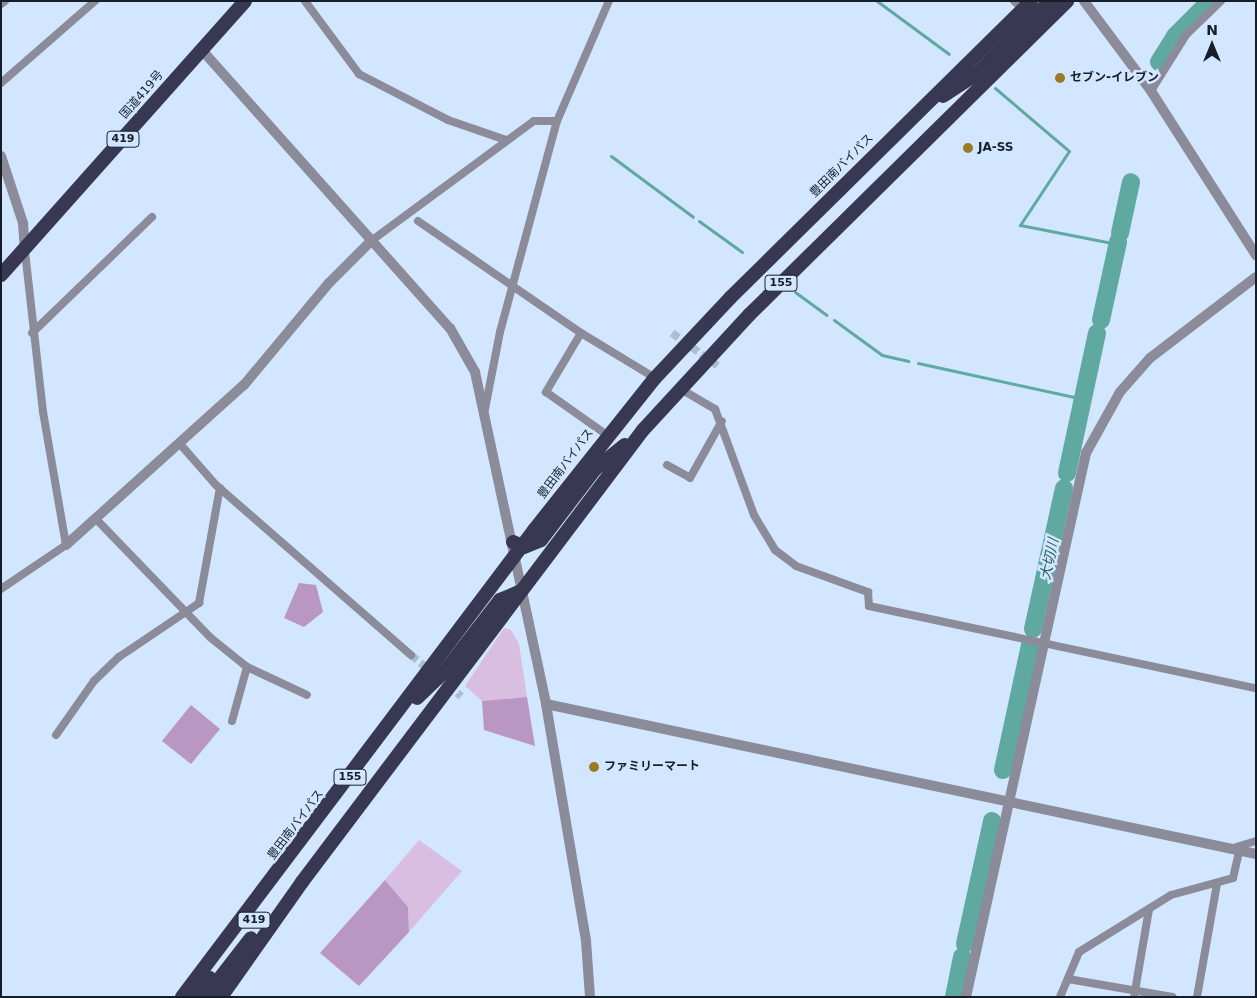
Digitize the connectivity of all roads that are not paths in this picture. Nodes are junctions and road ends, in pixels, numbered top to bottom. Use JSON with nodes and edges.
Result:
{"nodes":[{"id":1,"x":5,"y":1,"type":"edge"},
{"id":2,"x":95,"y":1,"type":"edge"},
{"id":3,"x":245,"y":1,"type":"edge"},
{"id":4,"x":305,"y":1,"type":"edge"},
{"id":5,"x":609,"y":1,"type":"edge"},
{"id":6,"x":1050,"y":1,"type":"edge"},
{"id":7,"x":1067,"y":1,"type":"edge"},
{"id":8,"x":1084,"y":1,"type":"edge"},
{"id":9,"x":1221,"y":1,"type":"edge"},
{"id":10,"x":1,"y":4,"type":"edge"},
{"id":11,"x":1023,"y":4,"type":"edge"},
{"id":12,"x":201,"y":49,"type":"junction"},
{"id":13,"x":1,"y":83,"type":"edge"},
{"id":14,"x":1151,"y":91,"type":"junction"},
{"id":15,"x":919,"y":112,"type":"junction"},
{"id":16,"x":557,"y":121,"type":"junction"},
{"id":17,"x":506,"y":140,"type":"junction"},
{"id":18,"x":1,"y":156,"type":"edge"},
{"id":19,"x":152,"y":217,"type":"dead end"},
{"id":20,"x":418,"y":221,"type":"dead end"},
{"id":21,"x":371,"y":241,"type":"junction"},
{"id":22,"x":25,"y":252,"type":"junction"},
{"id":23,"x":1256,"y":255,"type":"edge"},
{"id":24,"x":1,"y":275,"type":"edge"},
{"id":25,"x":1256,"y":277,"type":"edge"},
{"id":26,"x":512,"y":285,"type":"junction"},
{"id":27,"x":32,"y":333,"type":"junction"},
{"id":28,"x":581,"y":333,"type":"junction"},
{"id":29,"x":655,"y":378,"type":"junction"},
{"id":30,"x":679,"y":388,"type":"junction"},
{"id":31,"x":485,"y":409,"type":"junction"},
{"id":32,"x":722,"y":421,"type":"junction"},
{"id":33,"x":643,"y":430,"type":"junction"},
{"id":34,"x":607,"y":435,"type":"junction"},
{"id":35,"x":180,"y":444,"type":"junction"},
{"id":36,"x":667,"y":464,"type":"dead end"},
{"id":37,"x":220,"y":488,"type":"junction"},
{"id":38,"x":96,"y":519,"type":"junction"},
{"id":39,"x":66,"y":545,"type":"junction"},
{"id":40,"x":517,"y":548,"type":"junction"},
{"id":41,"x":1,"y":589,"type":"edge"},
{"id":42,"x":522,"y":594,"type":"junction"},
{"id":43,"x":184,"y":615,"type":"junction"},
{"id":44,"x":1042,"y":643,"type":"junction"},
{"id":45,"x":411,"y":655,"type":"tunnel mouth"},
{"id":46,"x":247,"y":667,"type":"junction"},
{"id":47,"x":1256,"y":688,"type":"edge"},
{"id":48,"x":308,"y":695,"type":"dead end"},
{"id":49,"x":546,"y":704,"type":"junction"},
{"id":50,"x":398,"y":714,"type":"junction"},
{"id":51,"x":232,"y":721,"type":"dead end"},
{"id":52,"x":56,"y":735,"type":"dead end"},
{"id":53,"x":1009,"y":803,"type":"junction"},
{"id":54,"x":304,"y":838,"type":"junction"},
{"id":55,"x":1256,"y":841,"type":"edge"},
{"id":56,"x":1228,"y":849,"type":"junction"},
{"id":57,"x":1239,"y":851,"type":"junction"},
{"id":58,"x":1256,"y":854,"type":"edge"},
{"id":59,"x":302,"y":882,"type":"junction"},
{"id":60,"x":1217,"y":884,"type":"junction"},
{"id":61,"x":1149,"y":909,"type":"junction"},
{"id":62,"x":1068,"y":979,"type":"junction"},
{"id":63,"x":1135,"y":994,"type":"edge"},
{"id":64,"x":182,"y":997,"type":"edge"},
{"id":65,"x":195,"y":997,"type":"edge"},
{"id":66,"x":205,"y":997,"type":"edge"},
{"id":67,"x":221,"y":997,"type":"edge"},
{"id":68,"x":590,"y":997,"type":"edge"},
{"id":69,"x":966,"y":997,"type":"edge"},
{"id":70,"x":1060,"y":997,"type":"edge"},
{"id":71,"x":1172,"y":997,"type":"edge"},
{"id":72,"x":1197,"y":997,"type":"edge"}],
"edges":[{"from":1,"to":10,"type":"street"},
{"from":2,"to":13,"type":"street"},
{"from":3,"to":12,"type":"highway","name":"国道419号","number":"419"},
{"from":4,"to":17,"type":"street"},
{"from":5,"to":16,"type":"street"},
{"from":6,"to":15,"type":"highway","number":"155"},
{"from":7,"to":30,"type":"highway","number":"155"},
{"from":8,"to":14,"type":"street"},
{"from":9,"to":14,"type":"street"},
{"from":11,"to":15,"type":"highway","name":"豊田南バイパス","number":"155"},
{"from":12,"to":21,"type":"street"},
{"from":12,"to":22,"type":"highway","name":"国道419号","number":"419"},
{"from":14,"to":23,"type":"street"},
{"from":15,"to":29,"type":"highway","name":"豊田南バイパス","number":"155"},
{"from":16,"to":17,"type":"street"},
{"from":16,"to":26,"type":"street"},
{"from":17,"to":21,"type":"street"},
{"from":18,"to":22,"type":"street"},
{"from":19,"to":27,"type":"street"},
{"from":20,"to":26,"type":"street"},
{"from":21,"to":31,"type":"street"},
{"from":21,"to":35,"type":"street"},
{"from":22,"to":24,"type":"highway","name":"国道419号","number":"419"},
{"from":22,"to":27,"type":"street"},
{"from":25,"to":44,"type":"street"},
{"from":26,"to":28,"type":"street"},
{"from":26,"to":31,"type":"street"},
{"from":27,"to":39,"type":"street"},
{"from":28,"to":29,"type":"street"},
{"from":28,"to":34,"type":"street"},
{"from":29,"to":34,"type":"highway","name":"豊田南バイパス","number":"155"},
{"from":30,"to":32,"type":"street"},
{"from":30,"to":33,"type":"highway","number":"155"},
{"from":31,"to":40,"type":"street"},
{"from":32,"to":36,"type":"street"},
{"from":32,"to":44,"type":"street"},
{"from":33,"to":40,"type":"highway"},
{"from":33,"to":42,"type":"highway","number":"155"},
{"from":34,"to":40,"type":"highway","name":"豊田南バイパス","number":"155"},
{"from":35,"to":37,"type":"street"},
{"from":35,"to":38,"type":"street"},
{"from":37,"to":43,"type":"street"},
{"from":37,"to":45,"type":"street"},
{"from":38,"to":39,"type":"street"},
{"from":38,"to":43,"type":"street"},
{"from":39,"to":41,"type":"street"},
{"from":40,"to":42,"type":"street"},
{"from":40,"to":50,"type":"highway","name":"豊田南バイパス","number":"155"},
{"from":42,"to":49,"type":"street"},
{"from":42,"to":50,"type":"highway"},
{"from":42,"to":59,"type":"highway","number":"155"},
{"from":43,"to":46,"type":"street"},
{"from":43,"to":52,"type":"street"},
{"from":44,"to":47,"type":"street"},
{"from":44,"to":53,"type":"street"},
{"from":46,"to":48,"type":"street"},
{"from":46,"to":51,"type":"street"},
{"from":49,"to":53,"type":"street"},
{"from":49,"to":68,"type":"street"},
{"from":50,"to":54,"type":"highway","name":"豊田南バイパス","number":"155"},
{"from":53,"to":56,"type":"street"},
{"from":53,"to":69,"type":"street"},
{"from":54,"to":64,"type":"highway","name":"豊田南バイパス","number":"155"},
{"from":54,"to":65,"type":"highway","number":"419"},
{"from":55,"to":56,"type":"street"},
{"from":56,"to":57,"type":"street"},
{"from":57,"to":58,"type":"street"},
{"from":57,"to":60,"type":"street"},
{"from":59,"to":66,"type":"highway","number":"419"},
{"from":59,"to":67,"type":"highway","number":"155"},
{"from":60,"to":61,"type":"street"},
{"from":60,"to":72,"type":"street"},
{"from":61,"to":62,"type":"street"},
{"from":61,"to":63,"type":"street"},
{"from":62,"to":63,"type":"street"},
{"from":62,"to":70,"type":"street"},
{"from":63,"to":71,"type":"street"}]}
